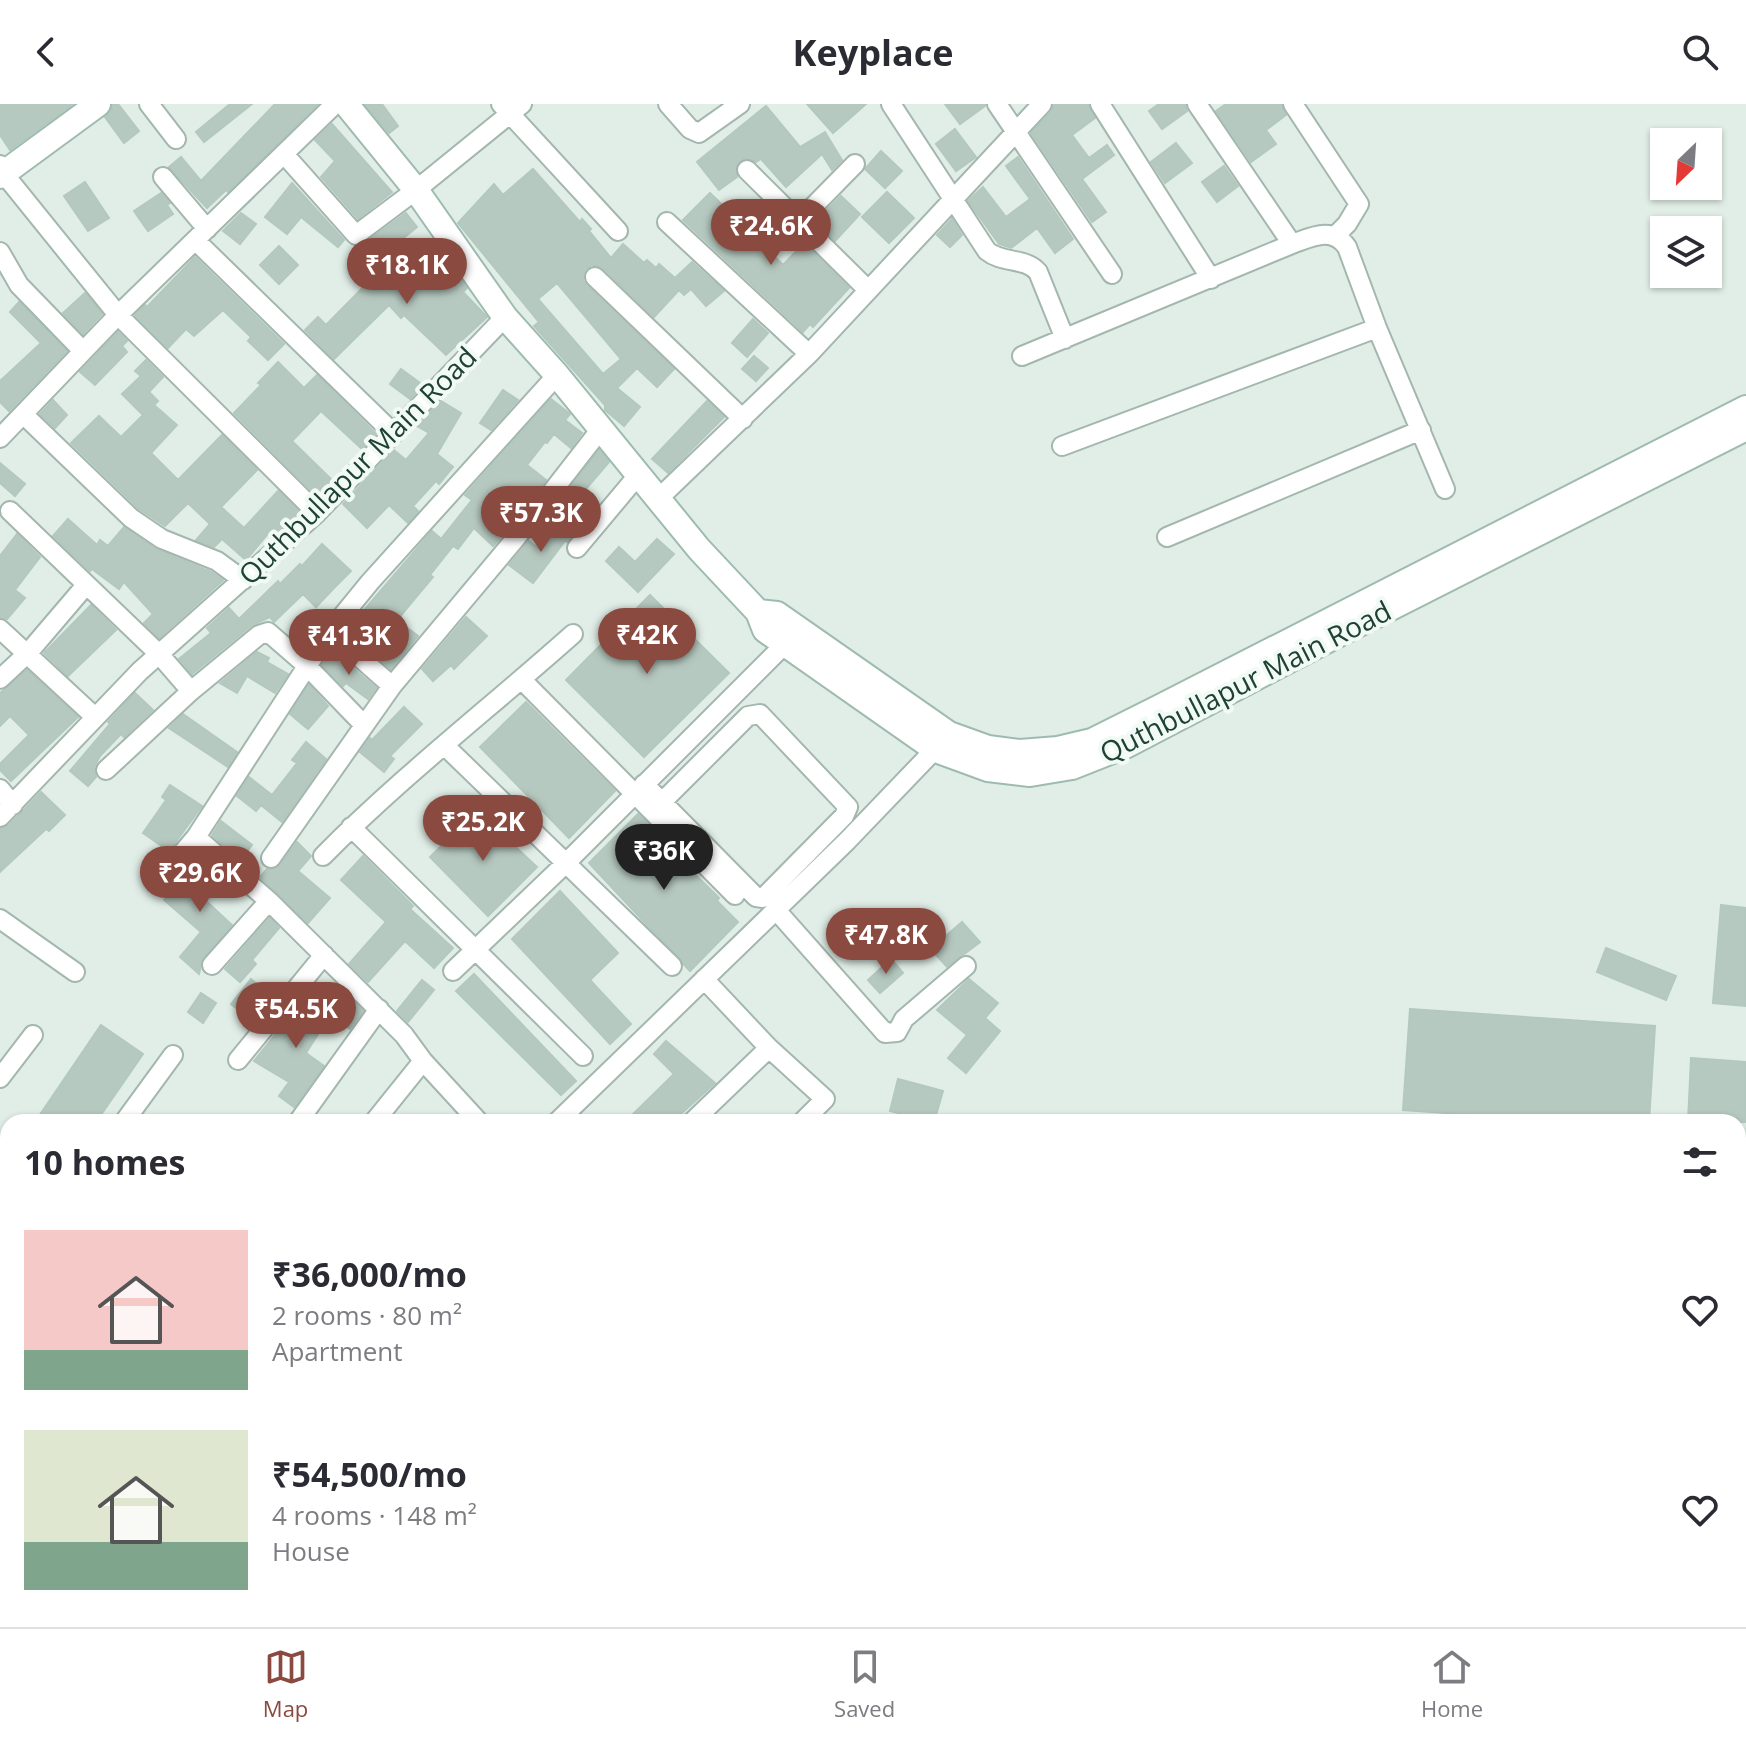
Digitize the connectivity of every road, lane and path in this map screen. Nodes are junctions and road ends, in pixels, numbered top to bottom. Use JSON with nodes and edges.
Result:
{"nodes":[{"id":1,"x":98,"y":104,"type":"edge"},
{"id":2,"x":149,"y":104,"type":"edge"},
{"id":3,"x":335,"y":104,"type":"edge"},
{"id":4,"x":346,"y":104,"type":"edge"},
{"id":5,"x":668,"y":104,"type":"edge"},
{"id":6,"x":740,"y":104,"type":"edge"},
{"id":7,"x":891,"y":104,"type":"edge"},
{"id":8,"x":997,"y":104,"type":"edge"},
{"id":9,"x":1042,"y":104,"type":"edge"},
{"id":10,"x":1100,"y":104,"type":"edge"},
{"id":11,"x":1197,"y":104,"type":"edge"},
{"id":12,"x":1293,"y":104,"type":"edge"},
{"id":13,"x":511,"y":108,"type":"edge"},
{"id":14,"x":1017,"y":132,"type":"junction"},
{"id":15,"x":176,"y":139,"type":"dead end"},
{"id":16,"x":284,"y":154,"type":"junction"},
{"id":17,"x":855,"y":164,"type":"dead end"},
{"id":18,"x":747,"y":170,"type":"dead end"},
{"id":19,"x":1,"y":172,"type":"edge"},
{"id":20,"x":163,"y":177,"type":"dead end"},
{"id":21,"x":416,"y":190,"type":"junction"},
{"id":22,"x":951,"y":199,"type":"junction"},
{"id":23,"x":799,"y":221,"type":"junction"},
{"id":24,"x":667,"y":222,"type":"dead end"},
{"id":25,"x":618,"y":231,"type":"dead end"},
{"id":26,"x":201,"y":234,"type":"junction"},
{"id":27,"x":1336,"y":235,"type":"junction"},
{"id":28,"x":1292,"y":244,"type":"junction"},
{"id":29,"x":0,"y":252,"type":"edge"},
{"id":30,"x":1112,"y":274,"type":"dead end"},
{"id":31,"x":595,"y":277,"type":"dead end"},
{"id":32,"x":1211,"y":279,"type":"junction"},
{"id":33,"x":868,"y":290,"type":"junction"},
{"id":34,"x":118,"y":315,"type":"junction"},
{"id":35,"x":505,"y":317,"type":"junction"},
{"id":36,"x":1377,"y":328,"type":"junction"},
{"id":37,"x":1065,"y":339,"type":"junction"},
{"id":38,"x":83,"y":351,"type":"junction"},
{"id":39,"x":809,"y":354,"type":"junction"},
{"id":40,"x":1022,"y":356,"type":"dead end"},
{"id":41,"x":557,"y":375,"type":"junction"},
{"id":42,"x":1746,"y":408,"type":"edge"},
{"id":43,"x":23,"y":414,"type":"junction"},
{"id":44,"x":743,"y":419,"type":"junction"},
{"id":45,"x":1746,"y":428,"type":"edge"},
{"id":46,"x":600,"y":430,"type":"junction"},
{"id":47,"x":1421,"y":430,"type":"junction"},
{"id":48,"x":392,"y":432,"type":"junction"},
{"id":49,"x":0,"y":438,"type":"edge"},
{"id":50,"x":1062,"y":446,"type":"dead end"},
{"id":51,"x":639,"y":474,"type":"junction"},
{"id":52,"x":1445,"y":489,"type":"dead end"},
{"id":53,"x":659,"y":498,"type":"junction"},
{"id":54,"x":10,"y":511,"type":"dead end"},
{"id":55,"x":317,"y":513,"type":"junction"},
{"id":56,"x":1167,"y":537,"type":"dead end"},
{"id":57,"x":577,"y":548,"type":"dead end"},
{"id":58,"x":243,"y":580,"type":"junction"},
{"id":59,"x":86,"y":585,"type":"junction"},
{"id":60,"x":758,"y":612,"type":"junction"},
{"id":61,"x":0,"y":629,"type":"edge"},
{"id":62,"x":330,"y":631,"type":"junction"},
{"id":63,"x":573,"y":634,"type":"dead end"},
{"id":64,"x":784,"y":645,"type":"junction"},
{"id":65,"x":28,"y":653,"type":"junction"},
{"id":66,"x":159,"y":654,"type":"junction"},
{"id":67,"x":306,"y":665,"type":"junction"},
{"id":68,"x":0,"y":679,"type":"edge"},
{"id":69,"x":522,"y":680,"type":"junction"},
{"id":70,"x":392,"y":686,"type":"junction"},
{"id":71,"x":191,"y":691,"type":"junction"},
{"id":72,"x":95,"y":717,"type":"junction"},
{"id":73,"x":364,"y":725,"type":"junction"},
{"id":74,"x":942,"y":742,"type":"junction"},
{"id":75,"x":444,"y":745,"type":"junction"},
{"id":76,"x":106,"y":770,"type":"dead end"},
{"id":77,"x":640,"y":788,"type":"junction"},
{"id":78,"x":0,"y":789,"type":"edge"},
{"id":79,"x":662,"y":802,"type":"junction"},
{"id":80,"x":7,"y":811,"type":"edge"},
{"id":81,"x":351,"y":827,"type":"junction"},
{"id":82,"x":196,"y":837,"type":"junction"},
{"id":83,"x":323,"y":856,"type":"dead end"},
{"id":84,"x":271,"y":858,"type":"dead end"},
{"id":85,"x":566,"y":863,"type":"junction"},
{"id":86,"x":172,"y":865,"type":"dead end"},
{"id":87,"x":735,"y":895,"type":"dead end"},
{"id":88,"x":269,"y":901,"type":"junction"},
{"id":89,"x":776,"y":910,"type":"junction"},
{"id":90,"x":0,"y":919,"type":"edge"},
{"id":91,"x":475,"y":950,"type":"junction"},
{"id":92,"x":324,"y":955,"type":"junction"},
{"id":93,"x":212,"y":965,"type":"dead end"},
{"id":94,"x":672,"y":966,"type":"dead end"},
{"id":95,"x":966,"y":966,"type":"dead end"},
{"id":96,"x":453,"y":971,"type":"dead end"},
{"id":97,"x":75,"y":972,"type":"dead end"},
{"id":98,"x":704,"y":979,"type":"junction"},
{"id":99,"x":379,"y":1009,"type":"junction"},
{"id":100,"x":33,"y":1035,"type":"dead end"},
{"id":101,"x":769,"y":1048,"type":"junction"},
{"id":102,"x":173,"y":1055,"type":"dead end"},
{"id":103,"x":583,"y":1056,"type":"dead end"},
{"id":104,"x":238,"y":1060,"type":"dead end"},
{"id":105,"x":423,"y":1061,"type":"junction"},
{"id":106,"x":0,"y":1078,"type":"edge"},
{"id":107,"x":130,"y":1114,"type":"edge"},
{"id":108,"x":304,"y":1114,"type":"edge"},
{"id":109,"x":380,"y":1114,"type":"edge"},
{"id":110,"x":471,"y":1114,"type":"edge"},
{"id":111,"x":565,"y":1114,"type":"edge"},
{"id":112,"x":700,"y":1114,"type":"edge"},
{"id":113,"x":810,"y":1114,"type":"edge"}],
"edges":[{"from":1,"to":19,"type":"main road"},
{"from":2,"to":15,"type":"street"},
{"from":3,"to":16,"type":"street"},
{"from":4,"to":21,"type":"main road"},
{"from":5,"to":6,"type":"street"},
{"from":7,"to":22,"type":"street"},
{"from":8,"to":14,"type":"street"},
{"from":9,"to":14,"type":"street"},
{"from":10,"to":32,"type":"street"},
{"from":11,"to":28,"type":"street"},
{"from":12,"to":27,"type":"street"},
{"from":13,"to":21,"type":"street"},
{"from":13,"to":25,"type":"street"},
{"from":14,"to":22,"type":"street"},
{"from":14,"to":30,"type":"street"},
{"from":16,"to":21,"type":"street"},
{"from":16,"to":26,"type":"street"},
{"from":17,"to":23,"type":"street"},
{"from":18,"to":23,"type":"street"},
{"from":19,"to":34,"type":"street"},
{"from":20,"to":26,"type":"street"},
{"from":21,"to":35,"type":"main road"},
{"from":22,"to":33,"type":"street"},
{"from":22,"to":37,"type":"street"},
{"from":23,"to":33,"type":"street"},
{"from":24,"to":39,"type":"street"},
{"from":26,"to":34,"type":"street"},
{"from":26,"to":48,"type":"street"},
{"from":27,"to":28,"type":"street"},
{"from":27,"to":36,"type":"street"},
{"from":28,"to":32,"type":"street"},
{"from":29,"to":38,"type":"street"},
{"from":31,"to":44,"type":"street"},
{"from":32,"to":37,"type":"street"},
{"from":33,"to":39,"type":"street"},
{"from":34,"to":38,"type":"street"},
{"from":34,"to":55,"type":"street"},
{"from":35,"to":41,"type":"main road","name":"Quthbullapur Main Road"},
{"from":35,"to":48,"type":"street","name":"Quthbullapur Main Road"},
{"from":36,"to":47,"type":"street"},
{"from":36,"to":50,"type":"street"},
{"from":37,"to":40,"type":"street"},
{"from":38,"to":43,"type":"street"},
{"from":39,"to":44,"type":"street"},
{"from":41,"to":46,"type":"main road","name":"Quthbullapur Main Road"},
{"from":41,"to":62,"type":"street"},
{"from":42,"to":74,"type":"main road","name":"Quthbullapur Main Road"},
{"from":43,"to":49,"type":"street"},
{"from":43,"to":58,"type":"street"},
{"from":44,"to":53,"type":"street"},
{"from":45,"to":74,"type":"main road","name":"Quthbullapur Main Road"},
{"from":46,"to":51,"type":"main road","name":"Quthbullapur Main Road"},
{"from":46,"to":70,"type":"street"},
{"from":47,"to":52,"type":"street"},
{"from":47,"to":56,"type":"street"},
{"from":48,"to":55,"type":"street","name":"Quthbullapur Main Road"},
{"from":51,"to":53,"type":"main road","name":"Quthbullapur Main Road"},
{"from":51,"to":57,"type":"street"},
{"from":53,"to":60,"type":"main road","name":"Quthbullapur Main Road"},
{"from":54,"to":59,"type":"street"},
{"from":55,"to":58,"type":"street","name":"Quthbullapur Main Road"},
{"from":58,"to":66,"type":"street","name":"Quthbullapur Main Road"},
{"from":59,"to":65,"type":"street"},
{"from":59,"to":66,"type":"street"},
{"from":60,"to":64,"type":"main road","name":"Quthbullapur Main Road"},
{"from":60,"to":74,"type":"main road","name":"Quthbullapur Main Road"},
{"from":61,"to":65,"type":"street"},
{"from":62,"to":67,"type":"street"},
{"from":62,"to":70,"type":"street"},
{"from":63,"to":69,"type":"street"},
{"from":64,"to":74,"type":"main road","name":"Quthbullapur Main Road"},
{"from":64,"to":77,"type":"street"},
{"from":65,"to":68,"type":"street"},
{"from":65,"to":72,"type":"street"},
{"from":66,"to":71,"type":"street"},
{"from":66,"to":72,"type":"street","name":"Quthbullapur Main Road"},
{"from":67,"to":71,"type":"street"},
{"from":67,"to":73,"type":"street"},
{"from":67,"to":82,"type":"street"},
{"from":69,"to":75,"type":"street"},
{"from":69,"to":77,"type":"street"},
{"from":70,"to":73,"type":"street"},
{"from":71,"to":76,"type":"street"},
{"from":72,"to":80,"type":"street","name":"Quthbullapur Main Road"},
{"from":73,"to":84,"type":"street"},
{"from":74,"to":89,"type":"street"},
{"from":75,"to":81,"type":"street"},
{"from":75,"to":85,"type":"street"},
{"from":77,"to":79,"type":"street"},
{"from":77,"to":85,"type":"street"},
{"from":77,"to":87,"type":"street"},
{"from":78,"to":80,"type":"street"},
{"from":79,"to":79,"type":"street"},
{"from":81,"to":83,"type":"street"},
{"from":81,"to":91,"type":"street"},
{"from":82,"to":86,"type":"street"},
{"from":82,"to":88,"type":"street"},
{"from":85,"to":91,"type":"street"},
{"from":85,"to":94,"type":"street"},
{"from":88,"to":92,"type":"street"},
{"from":88,"to":93,"type":"street"},
{"from":89,"to":95,"type":"street"},
{"from":89,"to":98,"type":"street"},
{"from":90,"to":97,"type":"street"},
{"from":91,"to":96,"type":"street"},
{"from":91,"to":103,"type":"street"},
{"from":92,"to":99,"type":"street"},
{"from":92,"to":104,"type":"street"},
{"from":98,"to":101,"type":"street"},
{"from":98,"to":111,"type":"street"},
{"from":99,"to":105,"type":"street"},
{"from":99,"to":108,"type":"street"},
{"from":100,"to":106,"type":"street"},
{"from":101,"to":112,"type":"street"},
{"from":101,"to":113,"type":"street"},
{"from":102,"to":107,"type":"street"},
{"from":105,"to":109,"type":"street"},
{"from":105,"to":110,"type":"street"}]}
